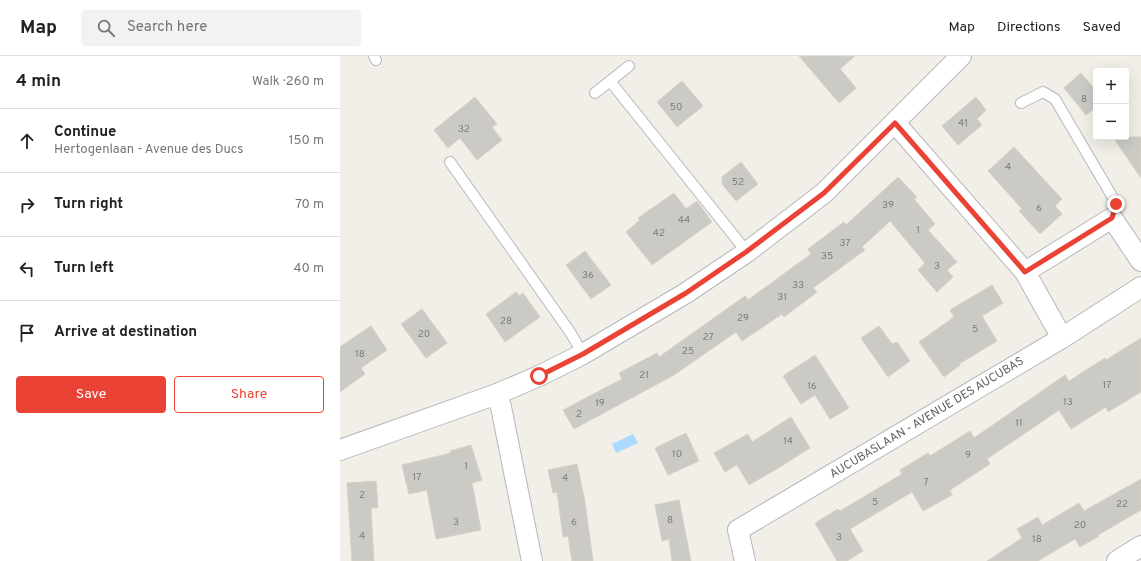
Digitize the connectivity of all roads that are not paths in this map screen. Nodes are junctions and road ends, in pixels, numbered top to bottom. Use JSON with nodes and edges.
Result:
{"nodes":[{"id":1,"x":960,"y":56,"type":"edge"},
{"id":2,"x":629,"y":66,"type":"dead end"},
{"id":3,"x":610,"y":81,"type":"junction"},
{"id":4,"x":595,"y":93,"type":"dead end"},
{"id":5,"x":1021,"y":103,"type":"dead end"},
{"id":6,"x":895,"y":123,"type":"junction"},
{"id":7,"x":450,"y":162,"type":"dead end"},
{"id":8,"x":1112,"y":218,"type":"junction"},
{"id":9,"x":746,"y":252,"type":"junction"},
{"id":10,"x":1141,"y":261,"type":"edge"},
{"id":11,"x":1025,"y":272,"type":"junction"},
{"id":12,"x":1141,"y":287,"type":"edge"},
{"id":13,"x":1062,"y":338,"type":"junction"},
{"id":14,"x":583,"y":354,"type":"junction"},
{"id":15,"x":497,"y":394,"type":"junction"},
{"id":16,"x":340,"y":450,"type":"edge"},
{"id":17,"x":1141,"y":546,"type":"edge"},
{"id":18,"x":532,"y":561,"type":"edge"},
{"id":19,"x":745,"y":561,"type":"edge"},
{"id":20,"x":1117,"y":561,"type":"edge"}],
"edges":[{"from":1,"to":6,"type":"street"},
{"from":2,"to":3,"type":"lane"},
{"from":3,"to":4,"type":"lane"},
{"from":3,"to":9,"type":"lane"},
{"from":5,"to":8,"type":"lane"},
{"from":6,"to":9,"type":"street"},
{"from":6,"to":11,"type":"street"},
{"from":7,"to":14,"type":"lane"},
{"from":8,"to":10,"type":"street"},
{"from":8,"to":11,"type":"street"},
{"from":9,"to":14,"type":"street"},
{"from":11,"to":13,"type":"street"},
{"from":12,"to":13,"type":"street","name":"AUCUBASLAAN - AVENUE DES AUCUBAS"},
{"from":13,"to":19,"type":"street","name":"AUCUBASLAAN - AVENUE DES AUCUBAS"},
{"from":14,"to":15,"type":"street"},
{"from":15,"to":16,"type":"street"},
{"from":15,"to":18,"type":"street"},
{"from":17,"to":20,"type":"street"}]}
